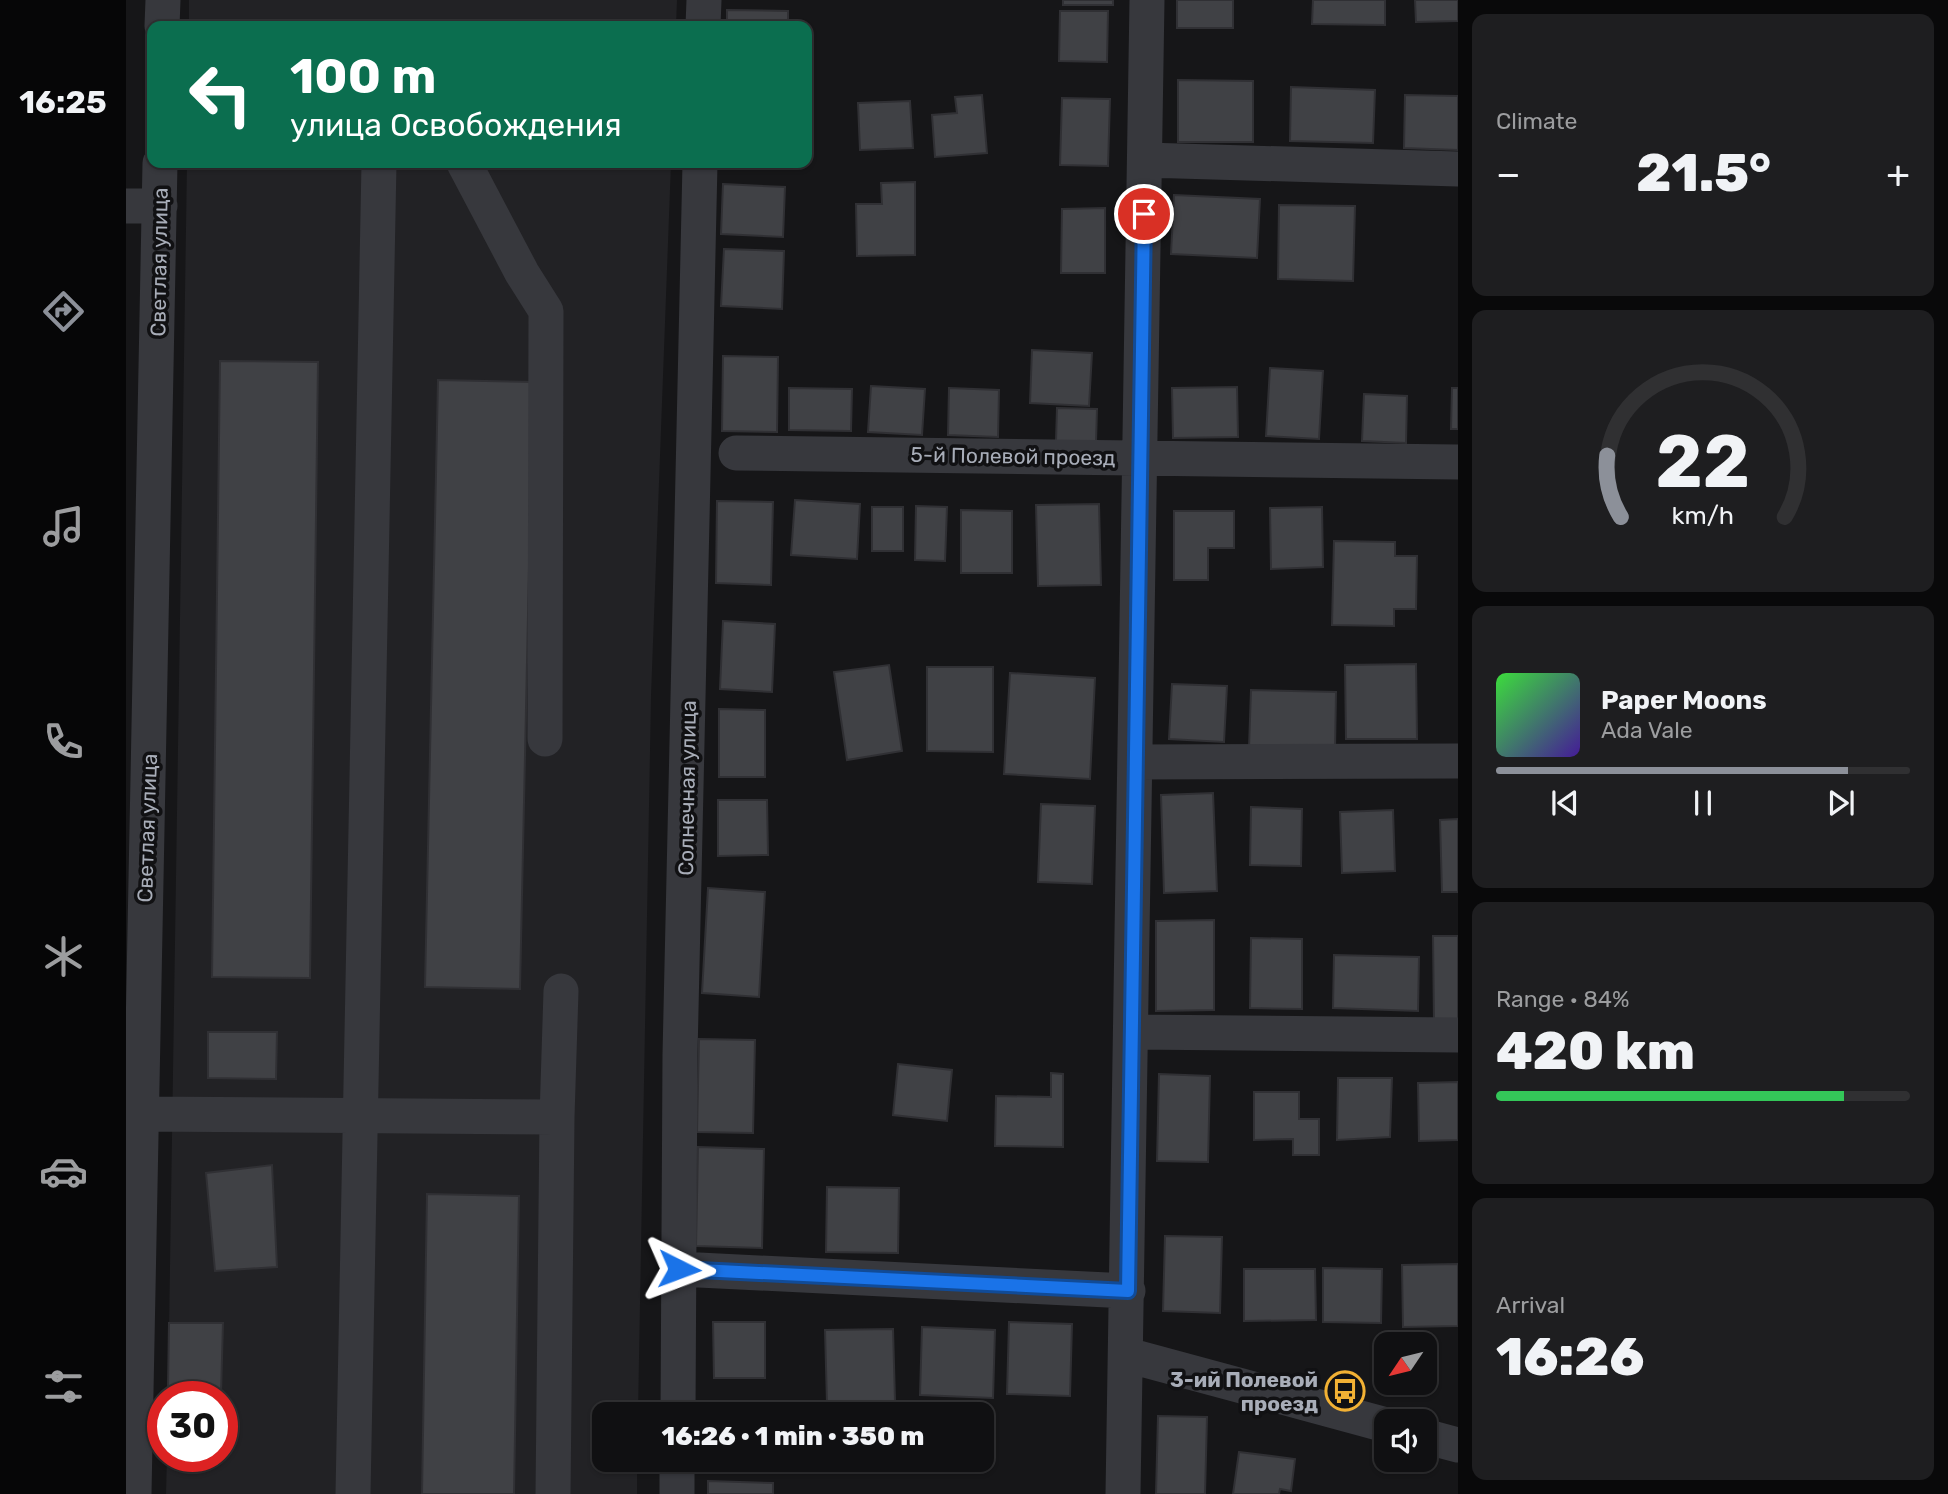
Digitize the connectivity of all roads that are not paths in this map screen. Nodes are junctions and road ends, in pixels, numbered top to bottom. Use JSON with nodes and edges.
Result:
{"nodes":[{"id":1,"x":163,"y":0,"type":"edge"},
{"id":2,"x":704,"y":0,"type":"edge"},
{"id":3,"x":1147,"y":0,"type":"edge"},
{"id":4,"x":162,"y":21,"type":"edge"},
{"id":5,"x":703,"y":21,"type":"edge"},
{"id":6,"x":1145,"y":160,"type":"junction"},
{"id":7,"x":158,"y":168,"type":"edge"},
{"id":8,"x":379,"y":168,"type":"edge"},
{"id":9,"x":467,"y":168,"type":"edge"},
{"id":10,"x":701,"y":168,"type":"edge"},
{"id":11,"x":1458,"y":169,"type":"edge"},
{"id":12,"x":143,"y":206,"type":"edge"},
{"id":13,"x":736,"y":453,"type":"dead end"},
{"id":14,"x":1141,"y":457,"type":"junction"},
{"id":15,"x":1458,"y":463,"type":"edge"},
{"id":16,"x":140,"y":620,"type":"edge"},
{"id":17,"x":545,"y":738,"type":"dead end"},
{"id":18,"x":1458,"y":761,"type":"edge"},
{"id":19,"x":1136,"y":762,"type":"junction"},
{"id":20,"x":561,"y":991,"type":"dead end"},
{"id":21,"x":1132,"y":1032,"type":"junction"},
{"id":22,"x":1458,"y":1035,"type":"edge"},
{"id":23,"x":134,"y":1036,"type":"edge"},
{"id":24,"x":141,"y":1114,"type":"junction"},
{"id":25,"x":360,"y":1116,"type":"junction"},
{"id":26,"x":557,"y":1117,"type":"junction"},
{"id":27,"x":679,"y":1269,"type":"junction"},
{"id":28,"x":1128,"y":1291,"type":"junction"},
{"id":29,"x":1127,"y":1355,"type":"junction"},
{"id":30,"x":678,"y":1402,"type":"edge"},
{"id":31,"x":132,"y":1414,"type":"edge"},
{"id":32,"x":1374,"y":1422,"type":"edge"},
{"id":33,"x":1437,"y":1439,"type":"edge"},
{"id":34,"x":1458,"y":1445,"type":"edge"},
{"id":35,"x":677,"y":1472,"type":"edge"},
{"id":36,"x":134,"y":1494,"type":"edge"},
{"id":37,"x":353,"y":1494,"type":"edge"},
{"id":38,"x":553,"y":1494,"type":"edge"},
{"id":39,"x":677,"y":1494,"type":"edge"},
{"id":40,"x":1123,"y":1494,"type":"edge"}],
"edges":[{"from":1,"to":4,"type":"street"},
{"from":2,"to":5,"type":"street"},
{"from":3,"to":6,"type":"street"},
{"from":6,"to":11,"type":"street"},
{"from":6,"to":14,"type":"street"},
{"from":7,"to":12,"type":"street","name":"Светлая улица"},
{"from":8,"to":25,"type":"street"},
{"from":9,"to":17,"type":"street"},
{"from":10,"to":27,"type":"street","name":"Солнечная улица"},
{"from":12,"to":16,"type":"street","name":"Светлая улица"},
{"from":13,"to":14,"type":"street","name":"5-й Полевой проезд"},
{"from":14,"to":15,"type":"street","name":"5-й Полевой проезд"},
{"from":14,"to":19,"type":"street"},
{"from":16,"to":23,"type":"street","name":"Светлая улица"},
{"from":18,"to":19,"type":"street"},
{"from":19,"to":21,"type":"street"},
{"from":20,"to":26,"type":"street"},
{"from":21,"to":22,"type":"street"},
{"from":21,"to":28,"type":"street"},
{"from":23,"to":24,"type":"street","name":"Светлая улица"},
{"from":24,"to":25,"type":"street"},
{"from":24,"to":31,"type":"street","name":"Светлая улица"},
{"from":25,"to":26,"type":"street"},
{"from":25,"to":37,"type":"street"},
{"from":26,"to":38,"type":"street"},
{"from":27,"to":28,"type":"street"},
{"from":27,"to":30,"type":"street","name":"Солнечная улица"},
{"from":28,"to":29,"type":"street"},
{"from":29,"to":32,"type":"street"},
{"from":29,"to":40,"type":"street"},
{"from":31,"to":36,"type":"street","name":"Светлая улица"},
{"from":33,"to":34,"type":"street"},
{"from":35,"to":39,"type":"street"}]}
